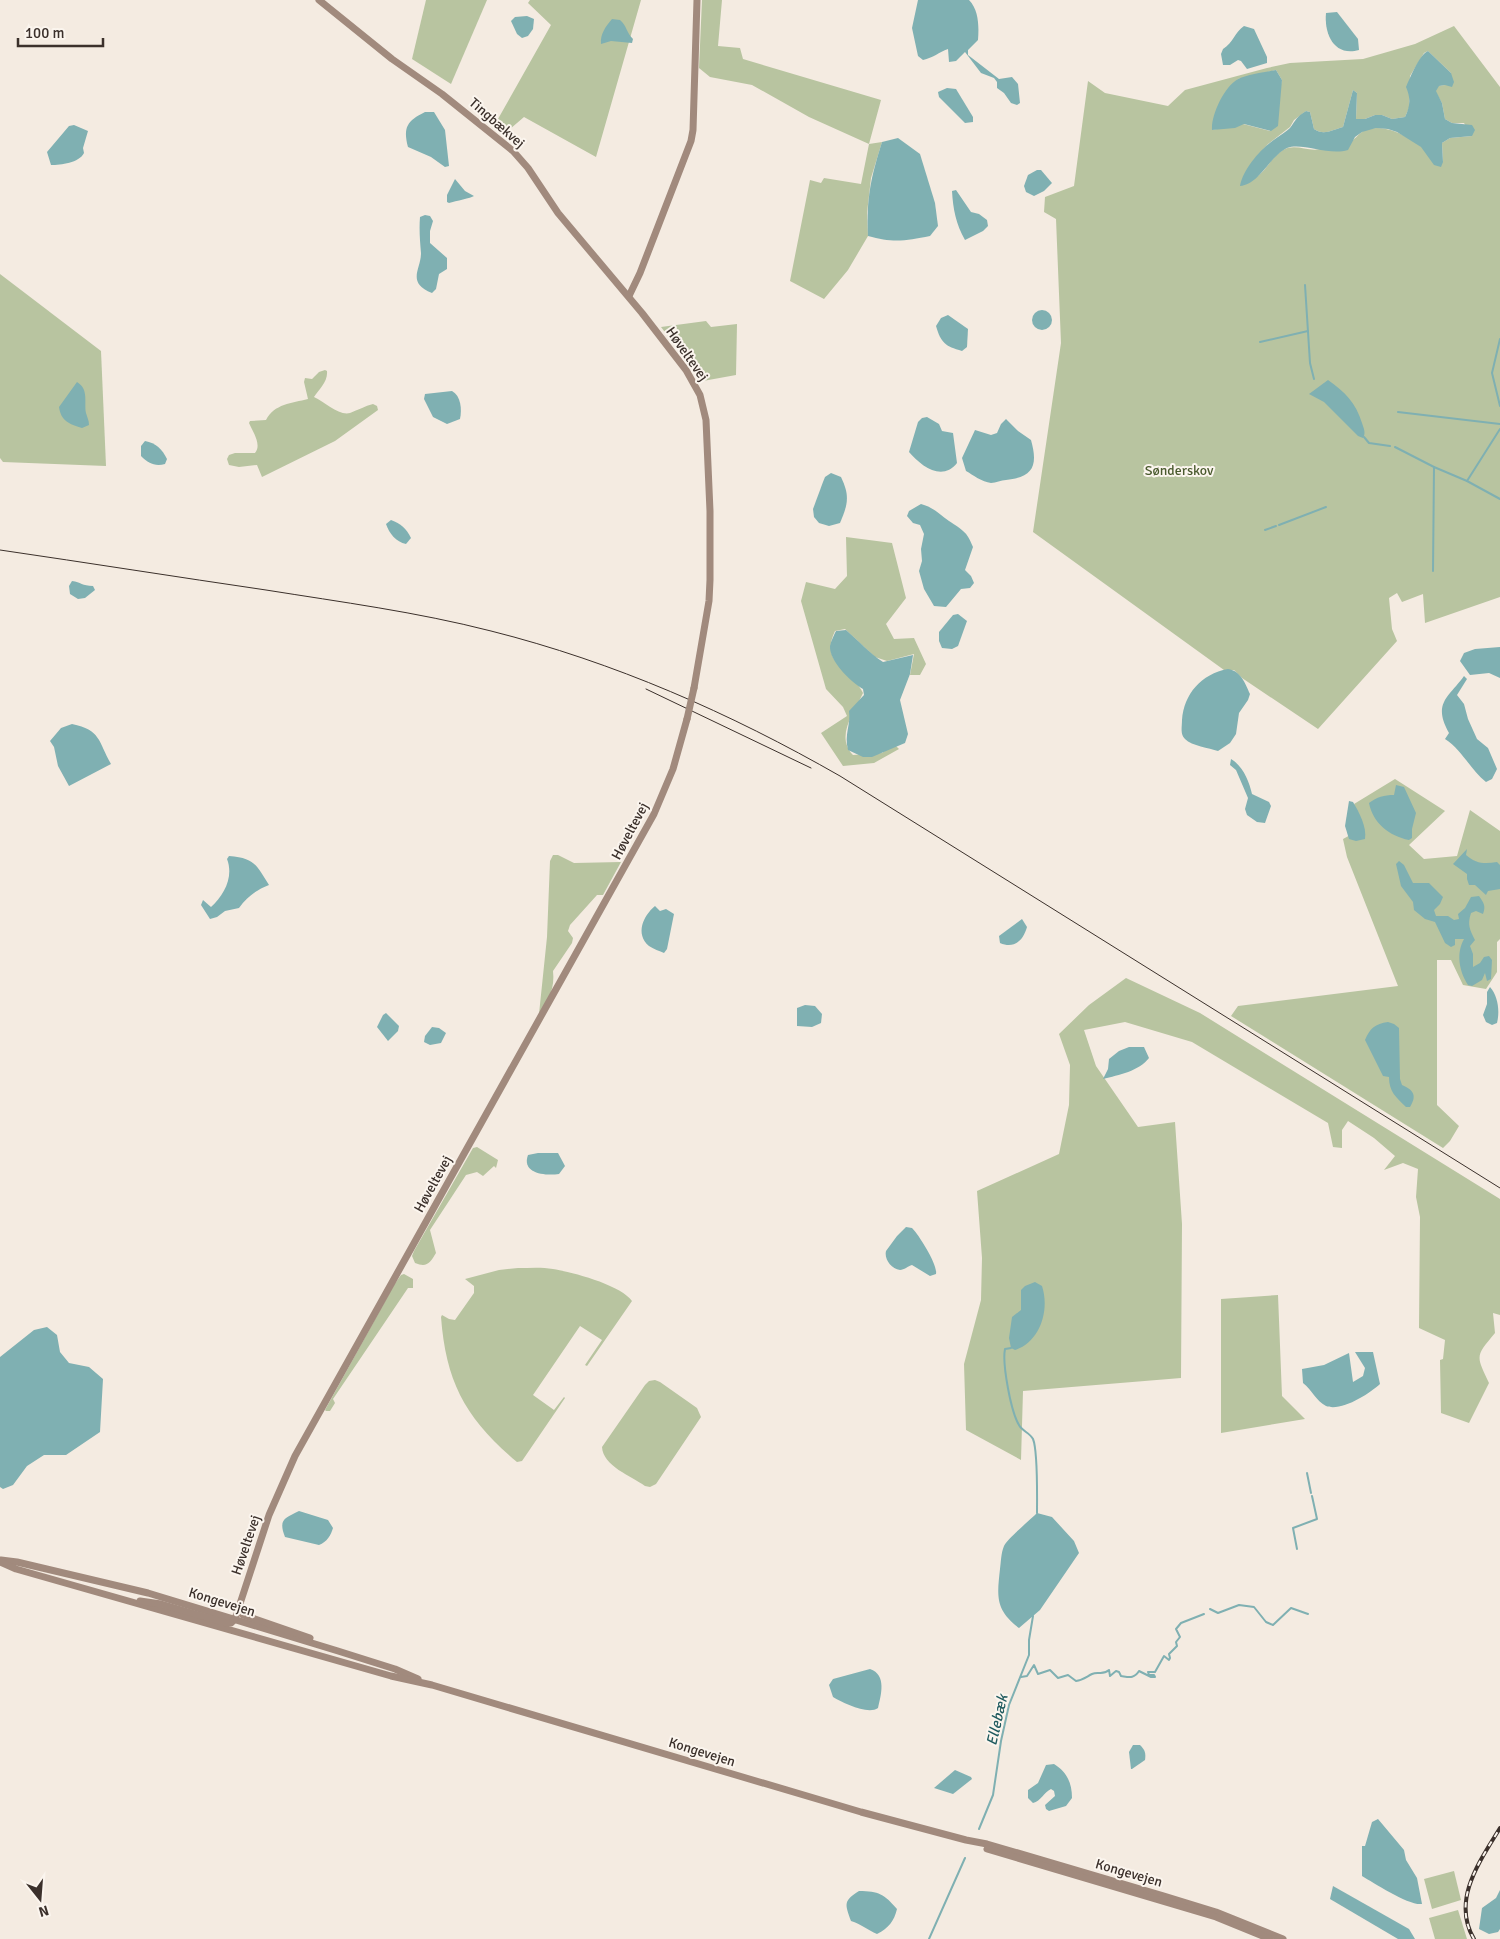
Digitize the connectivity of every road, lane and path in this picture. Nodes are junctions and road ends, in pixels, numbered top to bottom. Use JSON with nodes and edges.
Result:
{"nodes":[{"id":1,"x":319,"y":0,"type":"edge"},
{"id":2,"x":697,"y":0,"type":"edge"},
{"id":3,"x":629,"y":296,"type":"junction"},
{"id":4,"x":0,"y":1561,"type":"edge"},
{"id":5,"x":106,"y":1595,"type":"junction"},
{"id":6,"x":238,"y":1609,"type":"junction"},
{"id":7,"x":209,"y":1612,"type":"junction"},
{"id":8,"x":235,"y":1619,"type":"junction"},
{"id":9,"x":258,"y":1637,"type":"junction"},
{"id":10,"x":338,"y":1651,"type":"junction"},
{"id":11,"x":432,"y":1685,"type":"junction"},
{"id":12,"x":966,"y":1840,"type":"junction"},
{"id":13,"x":1270,"y":1939,"type":"edge"},
{"id":14,"x":1283,"y":1939,"type":"edge"}],
"edges":[{"from":1,"to":3,"type":"main road","name":"Tingbækvej"},
{"from":2,"to":3,"type":"main road"},
{"from":3,"to":6,"type":"main road","name":"Høveltevej","bridge":true},
{"from":4,"to":5,"type":"main road","name":"Kongevejen"},
{"from":4,"to":7,"type":"main road","name":"Kongevejen"},
{"from":5,"to":8,"type":"main road"},
{"from":5,"to":9,"type":"main road","name":"Kongevejen"},
{"from":6,"to":7,"type":"main road"},
{"from":6,"to":8,"type":"main road","name":"Høveltevej"},
{"from":6,"to":10,"type":"main road"},
{"from":7,"to":8,"type":"main road","name":"Kongevejen"},
{"from":8,"to":9,"type":"main road"},
{"from":8,"to":10,"type":"main road","name":"Kongevejen"},
{"from":9,"to":11,"type":"main road","name":"Kongevejen"},
{"from":10,"to":11,"type":"main road","name":"Kongevejen"},
{"from":11,"to":12,"type":"main road","name":"Kongevejen"},
{"from":12,"to":13,"type":"main road","name":"Kongevejen"},
{"from":12,"to":14,"type":"main road","name":"Kongevejen"}]}
